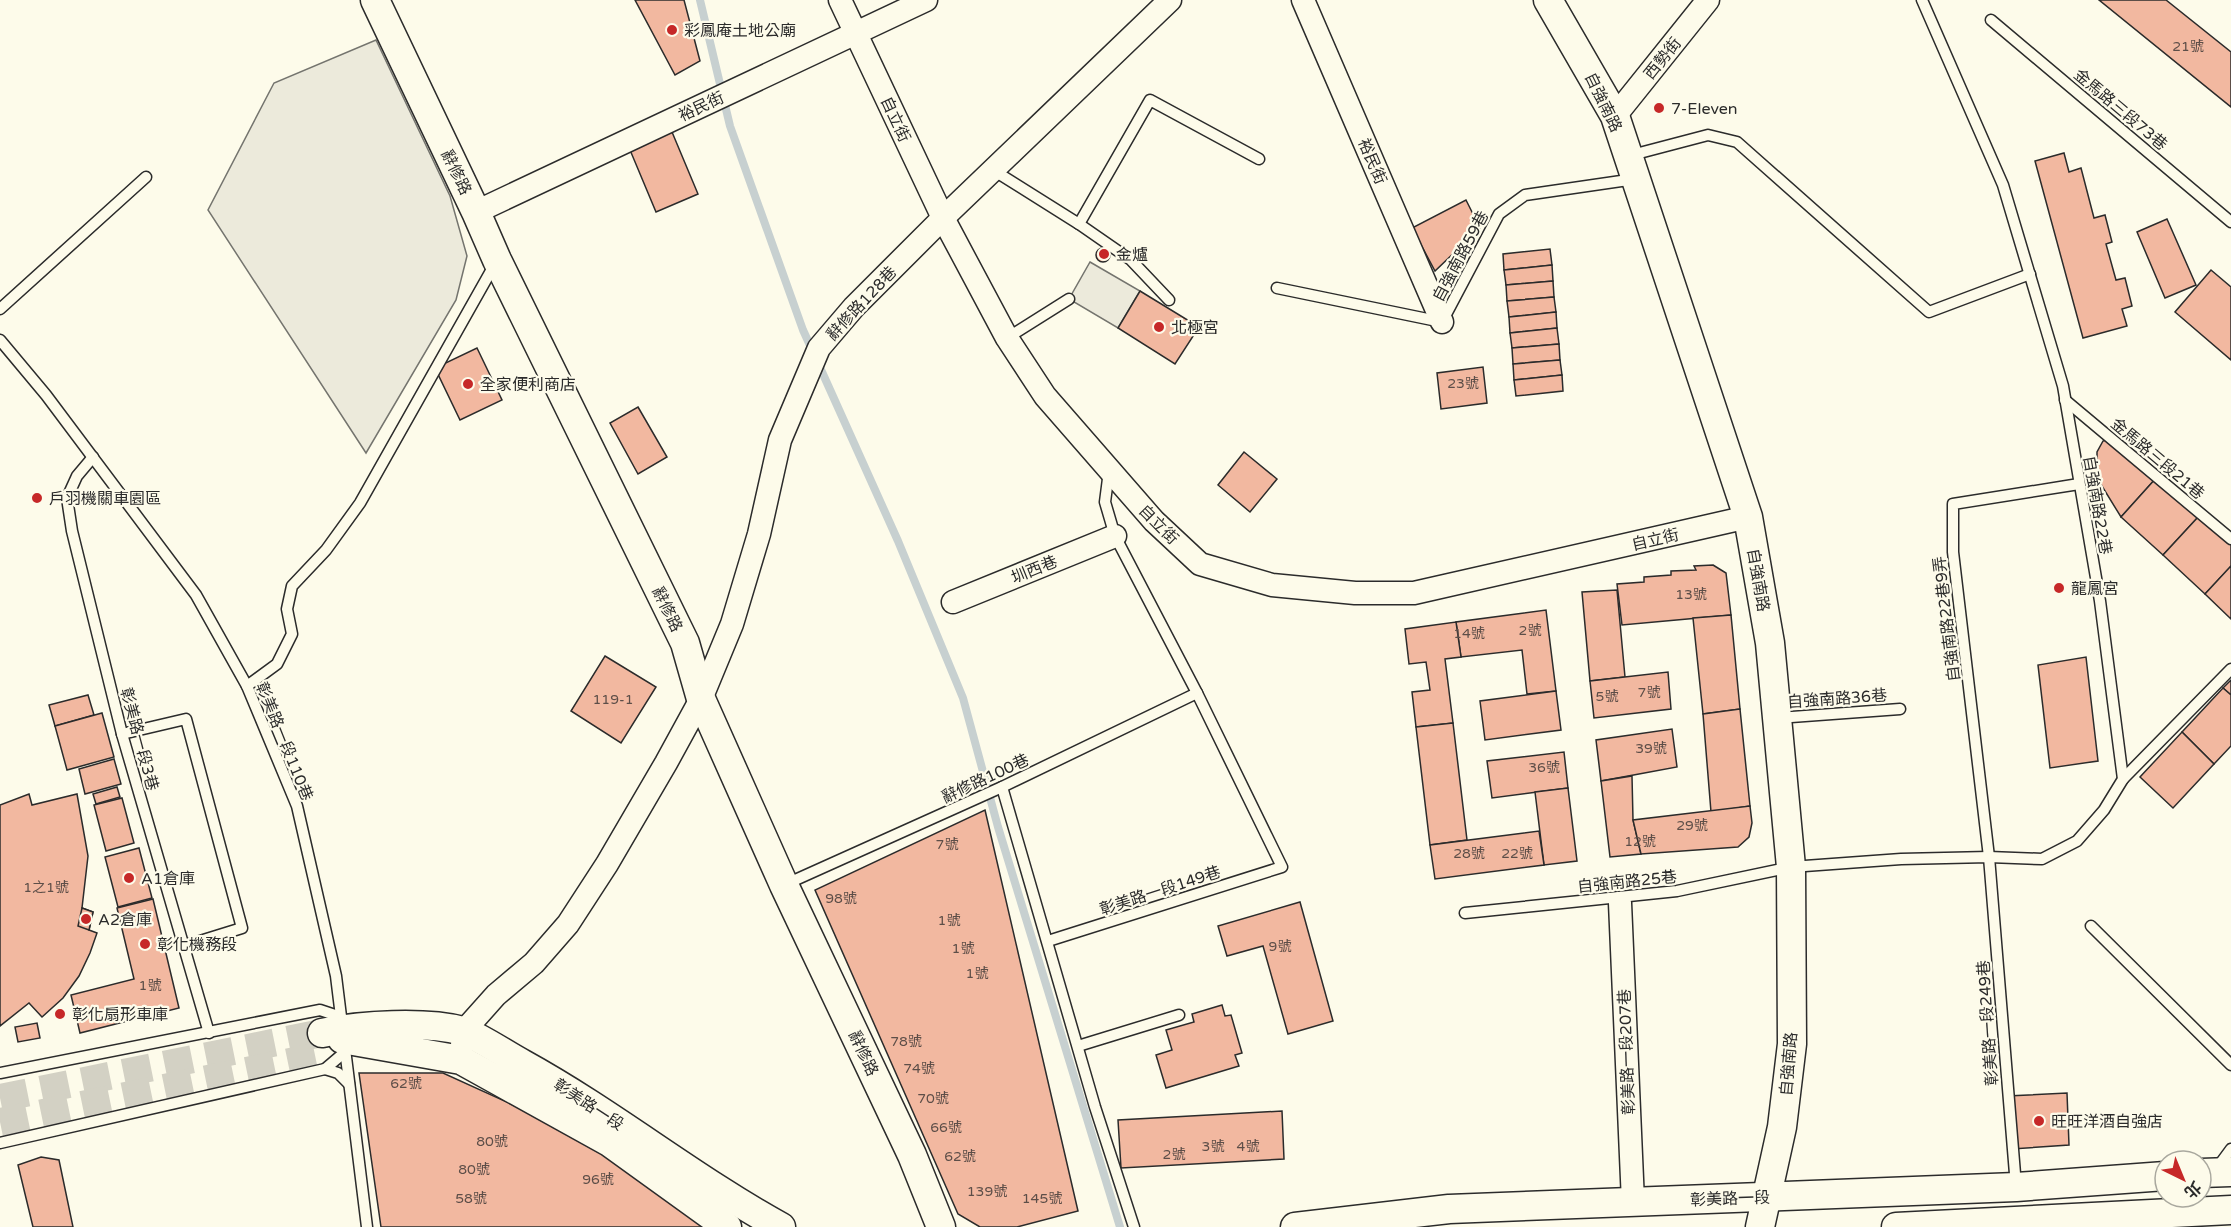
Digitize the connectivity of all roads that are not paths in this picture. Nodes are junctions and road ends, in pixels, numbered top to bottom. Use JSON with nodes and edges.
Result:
{"nodes":[{"id":1,"x":375,"y":0,"type":"edge"},
{"id":2,"x":840,"y":0,"type":"edge"},
{"id":3,"x":926,"y":0,"type":"edge"},
{"id":4,"x":1170,"y":0,"type":"edge"},
{"id":5,"x":1303,"y":0,"type":"edge"},
{"id":6,"x":1548,"y":0,"type":"edge"},
{"id":7,"x":1708,"y":0,"type":"edge"},
{"id":8,"x":1922,"y":0,"type":"edge"},
{"id":9,"x":1991,"y":20,"type":"dead end"},
{"id":10,"x":856,"y":33,"type":"junction"},
{"id":11,"x":1615,"y":116,"type":"junction"},
{"id":12,"x":1259,"y":159,"type":"dead end"},
{"id":13,"x":1631,"y":167,"type":"junction"},
{"id":14,"x":993,"y":170,"type":"junction"},
{"id":15,"x":146,"y":177,"type":"dead end"},
{"id":16,"x":476,"y":212,"type":"junction"},
{"id":17,"x":943,"y":218,"type":"junction"},
{"id":18,"x":2231,"y":222,"type":"edge"},
{"id":19,"x":1079,"y":224,"type":"junction"},
{"id":20,"x":497,"y":260,"type":"junction"},
{"id":21,"x":2030,"y":274,"type":"junction"},
{"id":22,"x":1277,"y":288,"type":"dead end"},
{"id":23,"x":1069,"y":299,"type":"dead end"},
{"id":24,"x":1168,"y":300,"type":"dead end"},
{"id":25,"x":0,"y":309,"type":"edge"},
{"id":26,"x":1442,"y":322,"type":"junction"},
{"id":27,"x":1007,"y":338,"type":"junction"},
{"id":28,"x":0,"y":340,"type":"edge"},
{"id":29,"x":2065,"y":400,"type":"junction"},
{"id":30,"x":93,"y":458,"type":"junction"},
{"id":31,"x":1109,"y":471,"type":"junction"},
{"id":32,"x":2079,"y":484,"type":"junction"},
{"id":33,"x":1748,"y":517,"type":"junction"},
{"id":34,"x":1115,"y":536,"type":"junction"},
{"id":35,"x":2231,"y":539,"type":"edge"},
{"id":36,"x":953,"y":602,"type":"dead end"},
{"id":37,"x":2231,"y":669,"type":"edge"},
{"id":38,"x":247,"y":686,"type":"junction"},
{"id":39,"x":1197,"y":693,"type":"junction"},
{"id":40,"x":701,"y":699,"type":"junction"},
{"id":41,"x":1900,"y":709,"type":"dead end"},
{"id":42,"x":1777,"y":718,"type":"junction"},
{"id":43,"x":122,"y":734,"type":"junction"},
{"id":44,"x":2122,"y":779,"type":"junction"},
{"id":45,"x":1002,"y":787,"type":"junction"},
{"id":46,"x":1989,"y":857,"type":"junction"},
{"id":47,"x":1791,"y":867,"type":"junction"},
{"id":48,"x":784,"y":885,"type":"junction"},
{"id":49,"x":1620,"y":903,"type":"dead end"},
{"id":50,"x":1464,"y":913,"type":"dead end"},
{"id":51,"x":2091,"y":926,"type":"dead end"},
{"id":52,"x":1048,"y":941,"type":"junction"},
{"id":53,"x":184,"y":946,"type":"junction"},
{"id":54,"x":1179,"y":1015,"type":"dead end"},
{"id":55,"x":463,"y":1032,"type":"junction"},
{"id":56,"x":209,"y":1033,"type":"junction"},
{"id":57,"x":331,"y":1033,"type":"junction"},
{"id":58,"x":379,"y":1036,"type":"junction"},
{"id":59,"x":1078,"y":1046,"type":"junction"},
{"id":60,"x":461,"y":1060,"type":"junction"},
{"id":61,"x":2231,"y":1065,"type":"edge"},
{"id":62,"x":0,"y":1073,"type":"edge"},
{"id":63,"x":349,"y":1084,"type":"junction"},
{"id":64,"x":0,"y":1143,"type":"edge"},
{"id":65,"x":2231,"y":1149,"type":"edge"},
{"id":66,"x":2215,"y":1172,"type":"edge"},
{"id":67,"x":2153,"y":1177,"type":"edge"},
{"id":68,"x":2016,"y":1186,"type":"junction"},
{"id":69,"x":1766,"y":1197,"type":"junction"},
{"id":70,"x":1632,"y":1202,"type":"junction"},
{"id":71,"x":2219,"y":1213,"type":"edge"},
{"id":72,"x":720,"y":1226,"type":"edge"},
{"id":73,"x":367,"y":1227,"type":"edge"},
{"id":74,"x":781,"y":1227,"type":"edge"},
{"id":75,"x":941,"y":1227,"type":"edge"},
{"id":76,"x":1134,"y":1227,"type":"edge"},
{"id":77,"x":1295,"y":1227,"type":"edge"},
{"id":78,"x":1760,"y":1227,"type":"edge"},
{"id":79,"x":1896,"y":1227,"type":"edge"}],
"edges":[{"from":1,"to":16,"type":"street","name":"辭修路"},
{"from":2,"to":10,"type":"street","name":"自立街"},
{"from":3,"to":10,"type":"street","name":"裕民街"},
{"from":4,"to":14,"type":"street","name":"辭修路128巷"},
{"from":5,"to":26,"type":"street","name":"裕民街"},
{"from":6,"to":11,"type":"street","name":"自強南路"},
{"from":7,"to":11,"type":"street","name":"西勢街"},
{"from":8,"to":21,"type":"lane","name":"自強南路22巷"},
{"from":9,"to":18,"type":"lane","name":"金馬路三段73巷"},
{"from":10,"to":16,"type":"street","name":"裕民街"},
{"from":10,"to":17,"type":"street","name":"自立街"},
{"from":11,"to":13,"type":"street","name":"自強南路"},
{"from":12,"to":19,"type":"lane"},
{"from":13,"to":21,"type":"lane","name":"自強南路59巷"},
{"from":13,"to":26,"type":"lane","name":"自強南路59巷"},
{"from":13,"to":33,"type":"street","name":"自強南路"},
{"from":14,"to":17,"type":"street","name":"辭修路128巷"},
{"from":14,"to":19,"type":"lane"},
{"from":15,"to":25,"type":"lane"},
{"from":16,"to":20,"type":"street","name":"辭修路"},
{"from":17,"to":27,"type":"street","name":"自立街"},
{"from":17,"to":40,"type":"street","name":"辭修路128巷"},
{"from":19,"to":24,"type":"lane"},
{"from":20,"to":38,"type":"lane"},
{"from":20,"to":40,"type":"street","name":"辭修路"},
{"from":21,"to":29,"type":"lane","name":"自強南路22巷"},
{"from":22,"to":26,"type":"lane","name":"自強南路59巷"},
{"from":23,"to":27,"type":"lane"},
{"from":27,"to":31,"type":"street","name":"自立街"},
{"from":28,"to":30,"type":"lane","name":"彰美路一段110巷"},
{"from":29,"to":32,"type":"lane","name":"自強南路22巷"},
{"from":29,"to":35,"type":"lane","name":"金馬路三段21巷"},
{"from":30,"to":38,"type":"lane","name":"彰美路一段110巷"},
{"from":30,"to":43,"type":"lane","name":"彰美路一段3巷"},
{"from":31,"to":33,"type":"street","name":"自立街"},
{"from":31,"to":34,"type":"lane"},
{"from":32,"to":44,"type":"lane","name":"自強南路22巷"},
{"from":32,"to":46,"type":"lane","name":"自強南路22巷9弄"},
{"from":33,"to":42,"type":"street","name":"自強南路"},
{"from":34,"to":36,"type":"street","name":"圳西巷"},
{"from":34,"to":39,"type":"lane"},
{"from":37,"to":44,"type":"lane"},
{"from":38,"to":57,"type":"lane","name":"彰美路一段110巷"},
{"from":39,"to":45,"type":"lane","name":"辭修路100巷"},
{"from":39,"to":52,"type":"lane","name":"彰美路一段149巷"},
{"from":40,"to":48,"type":"street","name":"辭修路"},
{"from":40,"to":55,"type":"street","name":"辭修路128巷"},
{"from":41,"to":42,"type":"lane","name":"自強南路36巷"},
{"from":42,"to":47,"type":"street","name":"自強南路"},
{"from":43,"to":53,"type":"lane","name":"彰美路一段3巷"},
{"from":43,"to":53,"type":"lane"},
{"from":44,"to":46,"type":"lane"},
{"from":45,"to":48,"type":"lane","name":"辭修路100巷"},
{"from":45,"to":52,"type":"lane"},
{"from":46,"to":47,"type":"lane"},
{"from":46,"to":68,"type":"lane","name":"彰美路一段249巷"},
{"from":47,"to":50,"type":"lane","name":"自強南路25巷"},
{"from":47,"to":69,"type":"street","name":"自強南路"},
{"from":48,"to":75,"type":"street","name":"辭修路"},
{"from":49,"to":70,"type":"street","name":"彰美路一段207巷"},
{"from":51,"to":61,"type":"lane"},
{"from":52,"to":59,"type":"lane"},
{"from":53,"to":56,"type":"lane","name":"彰美路一段3巷"},
{"from":54,"to":59,"type":"lane"},
{"from":55,"to":58,"type":"street","name":"彰美路一段"},
{"from":55,"to":60,"type":"street"},
{"from":55,"to":74,"type":"street","name":"彰美路一段"},
{"from":56,"to":57,"type":"lane"},
{"from":56,"to":62,"type":"lane"},
{"from":57,"to":58,"type":"street","name":"彰美路一段"},
{"from":57,"to":63,"type":"lane","name":"彰美路一段110巷"},
{"from":57,"to":63,"type":"lane"},
{"from":57,"to":64,"type":"lane"},
{"from":58,"to":60,"type":"street","name":"彰美路一段"},
{"from":59,"to":76,"type":"lane"},
{"from":60,"to":72,"type":"street","name":"彰美路一段"},
{"from":63,"to":73,"type":"lane","name":"彰美路一段110巷"},
{"from":65,"to":66,"type":"lane"},
{"from":67,"to":68,"type":"street","name":"彰美路一段"},
{"from":68,"to":69,"type":"street","name":"彰美路一段"},
{"from":69,"to":70,"type":"street","name":"彰美路一段"},
{"from":69,"to":78,"type":"street","name":"自強南路"},
{"from":70,"to":77,"type":"street","name":"彰美路一段"},
{"from":71,"to":79,"type":"street"}]}
